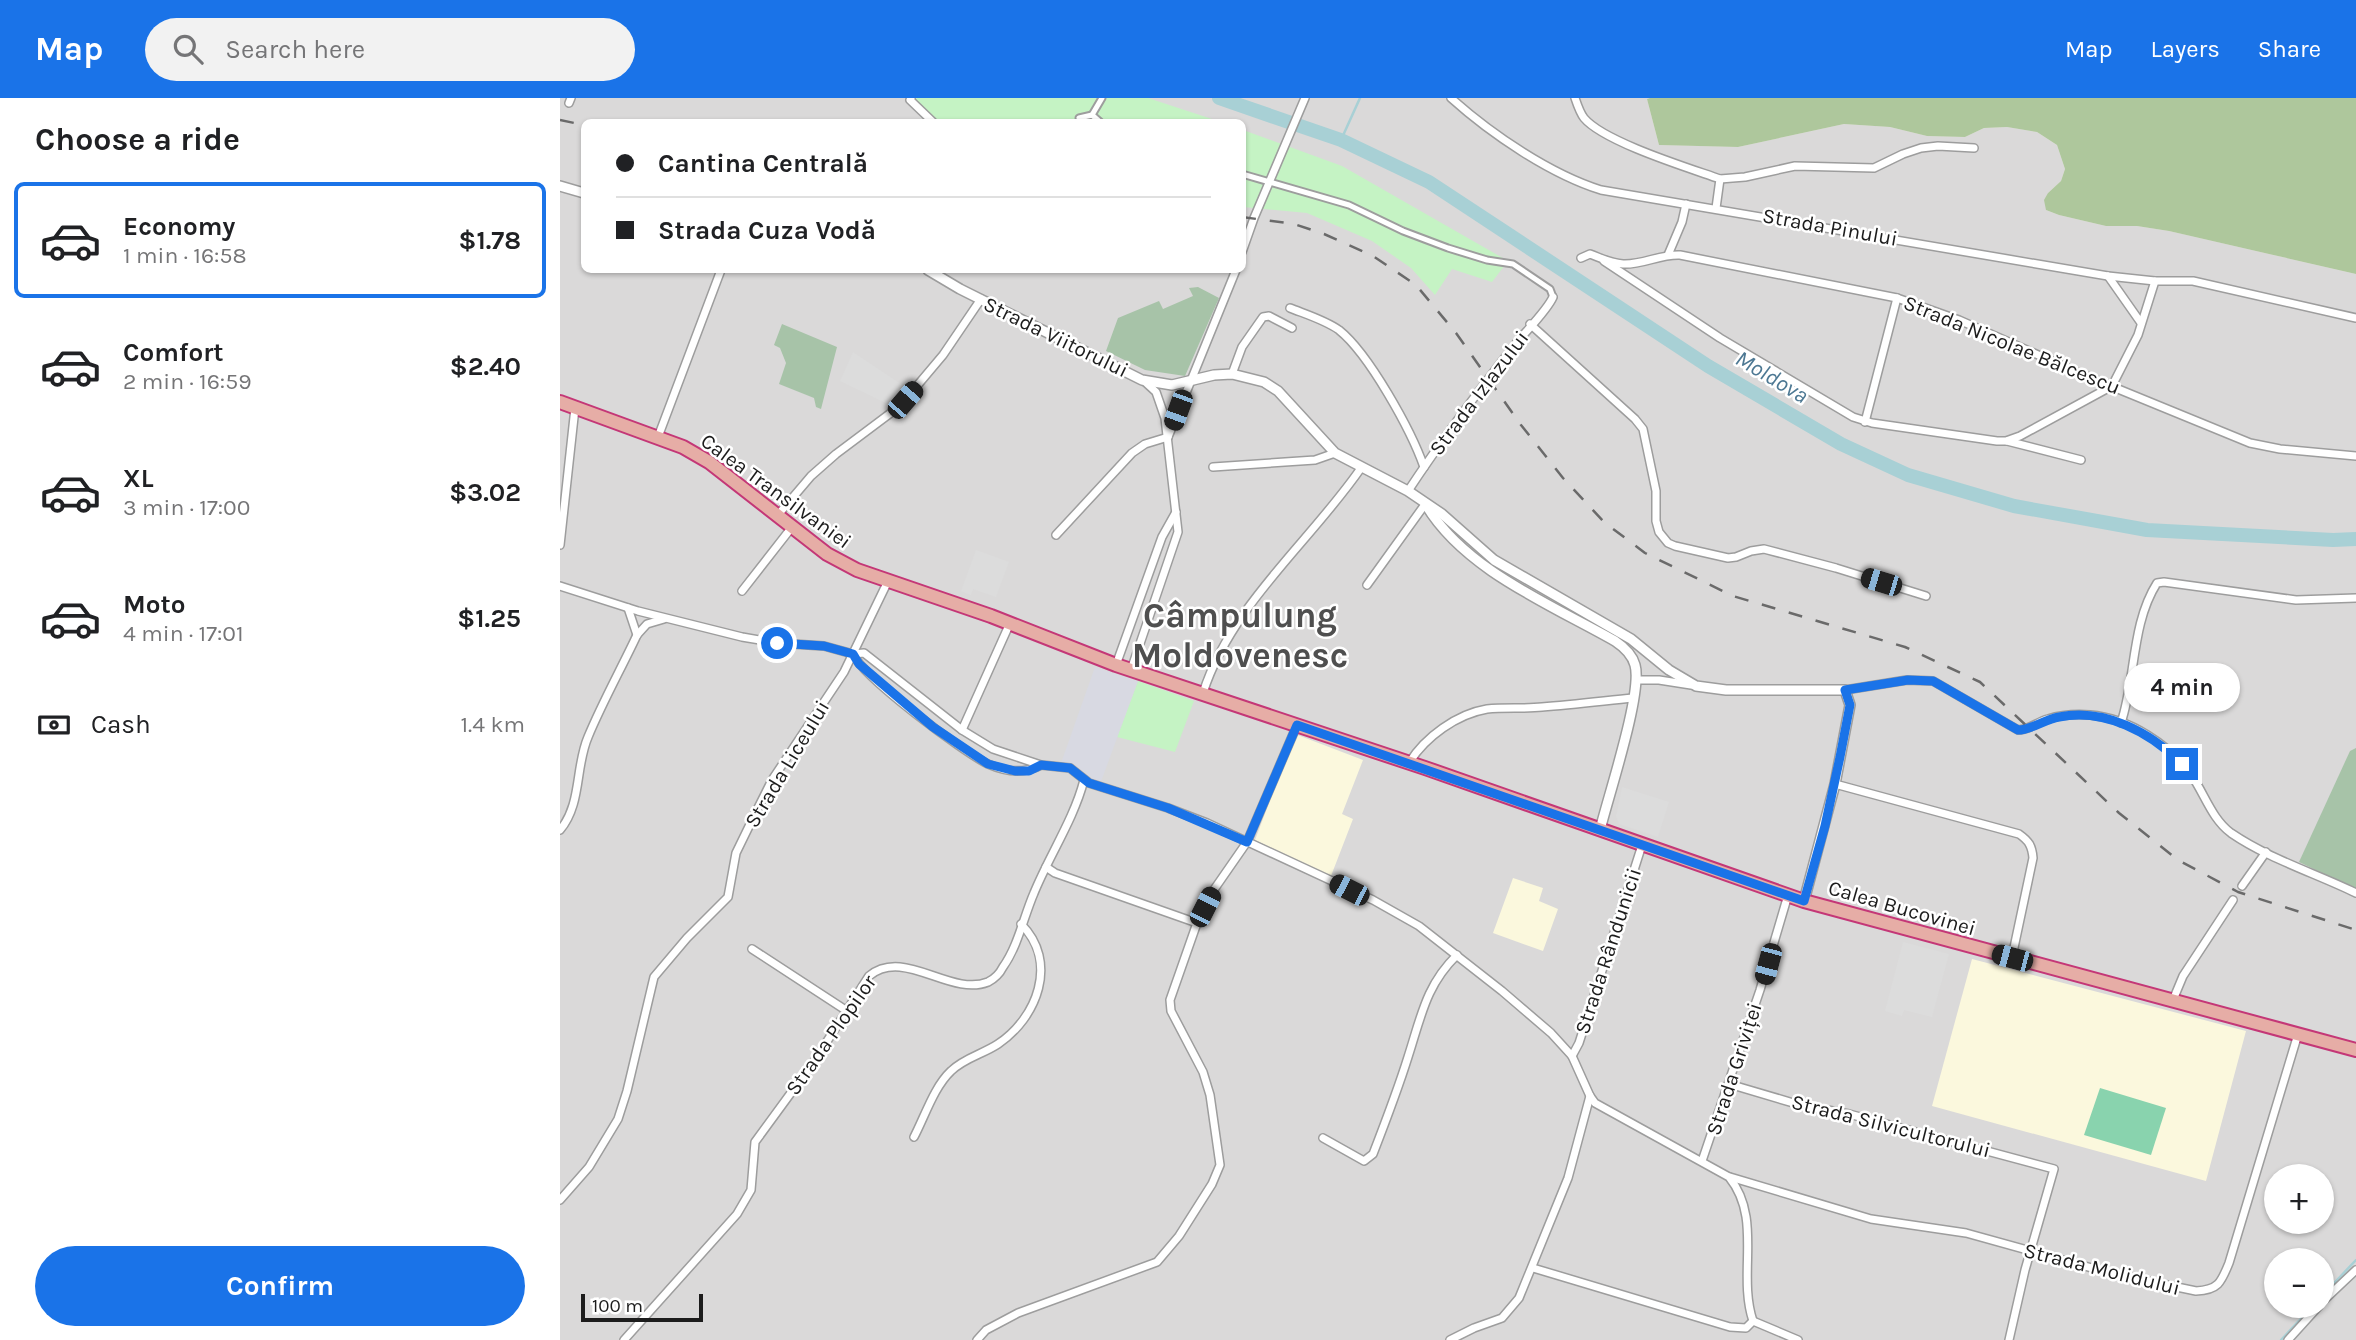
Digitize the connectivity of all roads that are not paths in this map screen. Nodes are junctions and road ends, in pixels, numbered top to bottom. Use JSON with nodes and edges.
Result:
{"nodes":[{"id":1,"x":1102,"y":98,"type":"edge"},
{"id":2,"x":1305,"y":98,"type":"edge"},
{"id":3,"x":1451,"y":98,"type":"edge"},
{"id":4,"x":908,"y":99,"type":"edge"},
{"id":5,"x":1577,"y":99,"type":"edge"},
{"id":6,"x":1092,"y":115,"type":"junction"},
{"id":7,"x":930,"y":119,"type":"edge"},
{"id":8,"x":1080,"y":119,"type":"edge"},
{"id":9,"x":1097,"y":119,"type":"edge"},
{"id":10,"x":1974,"y":148,"type":"dead end"},
{"id":11,"x":1246,"y":175,"type":"edge"},
{"id":12,"x":1720,"y":179,"type":"junction"},
{"id":13,"x":1268,"y":183,"type":"junction"},
{"id":14,"x":560,"y":186,"type":"edge"},
{"id":15,"x":581,"y":192,"type":"edge"},
{"id":16,"x":1686,"y":204,"type":"junction"},
{"id":17,"x":1716,"y":208,"type":"junction"},
{"id":18,"x":1246,"y":241,"type":"edge"},
{"id":19,"x":1668,"y":255,"type":"junction"},
{"id":20,"x":1581,"y":258,"type":"dead end"},
{"id":21,"x":1603,"y":261,"type":"junction"},
{"id":22,"x":720,"y":273,"type":"edge"},
{"id":23,"x":935,"y":273,"type":"edge"},
{"id":24,"x":1235,"y":273,"type":"edge"},
{"id":25,"x":2108,"y":276,"type":"junction"},
{"id":26,"x":2155,"y":281,"type":"junction"},
{"id":27,"x":1553,"y":297,"type":"joint"},
{"id":28,"x":1897,"y":298,"type":"junction"},
{"id":29,"x":981,"y":299,"type":"junction"},
{"id":30,"x":1290,"y":308,"type":"dead end"},
{"id":31,"x":2356,"y":318,"type":"edge"},
{"id":32,"x":2141,"y":323,"type":"junction"},
{"id":33,"x":1530,"y":324,"type":"junction"},
{"id":34,"x":1292,"y":328,"type":"dead end"},
{"id":35,"x":1231,"y":374,"type":"junction"},
{"id":36,"x":1142,"y":380,"type":"junction"},
{"id":37,"x":1190,"y":382,"type":"junction"},
{"id":38,"x":2112,"y":386,"type":"junction"},
{"id":39,"x":560,"y":402,"type":"edge"},
{"id":40,"x":575,"y":408,"type":"junction"},
{"id":41,"x":1865,"y":422,"type":"junction"},
{"id":42,"x":658,"y":437,"type":"junction"},
{"id":43,"x":1168,"y":437,"type":"junction"},
{"id":44,"x":2006,"y":441,"type":"junction"},
{"id":45,"x":1335,"y":453,"type":"junction"},
{"id":46,"x":2356,"y":456,"type":"edge"},
{"id":47,"x":2081,"y":460,"type":"dead end"},
{"id":48,"x":1213,"y":467,"type":"dead end"},
{"id":49,"x":1424,"y":467,"type":"junction"},
{"id":50,"x":1361,"y":468,"type":"junction"},
{"id":51,"x":1408,"y":491,"type":"junction"},
{"id":52,"x":1426,"y":503,"type":"junction"},
{"id":53,"x":1176,"y":511,"type":"junction"},
{"id":54,"x":778,"y":516,"type":"junction"},
{"id":55,"x":792,"y":527,"type":"junction"},
{"id":56,"x":1056,"y":535,"type":"dead end"},
{"id":57,"x":560,"y":545,"type":"edge"},
{"id":58,"x":888,"y":581,"type":"junction"},
{"id":59,"x":1367,"y":585,"type":"dead end"},
{"id":60,"x":560,"y":586,"type":"edge"},
{"id":61,"x":742,"y":591,"type":"dead end"},
{"id":62,"x":1926,"y":596,"type":"dead end"},
{"id":63,"x":2356,"y":598,"type":"edge"},
{"id":64,"x":628,"y":607,"type":"junction"},
{"id":65,"x":669,"y":619,"type":"junction"},
{"id":66,"x":1010,"y":623,"type":"junction"},
{"id":67,"x":637,"y":635,"type":"junction"},
{"id":68,"x":853,"y":654,"type":"junction"},
{"id":69,"x":1116,"y":665,"type":"junction"},
{"id":70,"x":1131,"y":670,"type":"junction"},
{"id":71,"x":1636,"y":680,"type":"junction"},
{"id":72,"x":1696,"y":686,"type":"junction"},
{"id":73,"x":1845,"y":690,"type":"junction"},
{"id":74,"x":1203,"y":693,"type":"junction"},
{"id":75,"x":1633,"y":698,"type":"junction"},
{"id":76,"x":2121,"y":723,"type":"junction"},
{"id":77,"x":1297,"y":725,"type":"junction"},
{"id":78,"x":962,"y":730,"type":"junction"},
{"id":79,"x":1409,"y":763,"type":"junction"},
{"id":80,"x":1041,"y":765,"type":"junction"},
{"id":81,"x":1084,"y":780,"type":"junction"},
{"id":82,"x":1835,"y":784,"type":"junction"},
{"id":83,"x":560,"y":830,"type":"edge"},
{"id":84,"x":1600,"y":830,"type":"junction"},
{"id":85,"x":1247,"y":842,"type":"junction"},
{"id":86,"x":1642,"y":845,"type":"junction"},
{"id":87,"x":2266,"y":852,"type":"junction"},
{"id":88,"x":1046,"y":867,"type":"junction"},
{"id":89,"x":2242,"y":886,"type":"dead end"},
{"id":90,"x":2356,"y":892,"type":"edge"},
{"id":91,"x":1788,"y":895,"type":"junction"},
{"id":92,"x":2232,"y":900,"type":"dead end"},
{"id":93,"x":1804,"y":901,"type":"junction"},
{"id":94,"x":1197,"y":923,"type":"junction"},
{"id":95,"x":1021,"y":924,"type":"junction"},
{"id":96,"x":752,"y":949,"type":"dead end"},
{"id":97,"x":1457,"y":955,"type":"junction"},
{"id":98,"x":2012,"y":958,"type":"junction"},
{"id":99,"x":2173,"y":1000,"type":"junction"},
{"id":100,"x":847,"y":1011,"type":"junction"},
{"id":101,"x":2298,"y":1034,"type":"junction"},
{"id":102,"x":2356,"y":1050,"type":"edge"},
{"id":103,"x":1572,"y":1056,"type":"junction"},
{"id":104,"x":1729,"y":1084,"type":"junction"},
{"id":105,"x":1590,"y":1096,"type":"junction"},
{"id":106,"x":914,"y":1136,"type":"dead end"},
{"id":107,"x":1323,"y":1138,"type":"dead end"},
{"id":108,"x":1702,"y":1161,"type":"junction"},
{"id":109,"x":1729,"y":1177,"type":"junction"},
{"id":110,"x":560,"y":1200,"type":"edge"},
{"id":111,"x":2031,"y":1251,"type":"junction"},
{"id":112,"x":1533,"y":1268,"type":"junction"},
{"id":113,"x":2356,"y":1270,"type":"edge"},
{"id":114,"x":2334,"y":1291,"type":"edge"},
{"id":115,"x":2308,"y":1318,"type":"edge"},
{"id":116,"x":1754,"y":1321,"type":"junction"},
{"id":117,"x":624,"y":1340,"type":"edge"},
{"id":118,"x":977,"y":1340,"type":"edge"},
{"id":119,"x":1450,"y":1340,"type":"edge"},
{"id":120,"x":1798,"y":1340,"type":"edge"},
{"id":121,"x":2009,"y":1340,"type":"edge"},
{"id":122,"x":2288,"y":1340,"type":"edge"}],
"edges":[{"from":1,"to":6,"type":"street"},
{"from":2,"to":13,"type":"street"},
{"from":3,"to":16,"type":"street","name":"Strada Pinului"},
{"from":4,"to":7,"type":"street"},
{"from":5,"to":12,"type":"street"},
{"from":6,"to":8,"type":"street"},
{"from":6,"to":9,"type":"street"},
{"from":10,"to":12,"type":"street"},
{"from":11,"to":13,"type":"street"},
{"from":12,"to":17,"type":"street"},
{"from":13,"to":18,"type":"street"},
{"from":13,"to":27,"type":"street"},
{"from":14,"to":15,"type":"street"},
{"from":16,"to":17,"type":"street","name":"Strada Pinului"},
{"from":16,"to":19,"type":"street"},
{"from":17,"to":25,"type":"street","name":"Strada Pinului"},
{"from":19,"to":21,"type":"street","name":"Strada Nicolae Bălcescu"},
{"from":19,"to":28,"type":"street","name":"Strada Nicolae Bălcescu"},
{"from":20,"to":21,"type":"street","name":"Strada Nicolae Bălcescu"},
{"from":21,"to":41,"type":"street"},
{"from":22,"to":42,"type":"street"},
{"from":23,"to":29,"type":"street","name":"Strada Viitorului"},
{"from":24,"to":37,"type":"street"},
{"from":25,"to":26,"type":"street","name":"Strada Pinului"},
{"from":25,"to":32,"type":"street"},
{"from":26,"to":31,"type":"street","name":"Strada Pinului"},
{"from":26,"to":32,"type":"street"},
{"from":27,"to":33,"type":"street","name":"Strada Izlazului"},
{"from":28,"to":38,"type":"street","name":"Strada Nicolae Bălcescu"},
{"from":28,"to":41,"type":"street"},
{"from":29,"to":36,"type":"street","name":"Strada Viitorului"},
{"from":29,"to":54,"type":"street"},
{"from":30,"to":49,"type":"street"},
{"from":32,"to":38,"type":"street"},
{"from":33,"to":49,"type":"street","name":"Strada Izlazului"},
{"from":33,"to":62,"type":"street"},
{"from":34,"to":35,"type":"street"},
{"from":35,"to":37,"type":"street","name":"Strada Viitorului"},
{"from":35,"to":45,"type":"street"},
{"from":36,"to":37,"type":"street","name":"Strada Viitorului"},
{"from":36,"to":43,"type":"street"},
{"from":37,"to":43,"type":"street"},
{"from":38,"to":44,"type":"street"},
{"from":38,"to":46,"type":"street","name":"Strada Nicolae Bălcescu"},
{"from":39,"to":40,"type":"highway","name":"Calea Transilvaniei"},
{"from":40,"to":42,"type":"highway","name":"Calea Transilvaniei"},
{"from":40,"to":57,"type":"street"},
{"from":41,"to":44,"type":"street"},
{"from":42,"to":54,"type":"highway","name":"Calea Transilvaniei"},
{"from":43,"to":53,"type":"street"},
{"from":43,"to":56,"type":"street"},
{"from":44,"to":47,"type":"street"},
{"from":45,"to":48,"type":"street"},
{"from":45,"to":50,"type":"street"},
{"from":49,"to":51,"type":"street","name":"Strada Izlazului"},
{"from":50,"to":51,"type":"street"},
{"from":50,"to":74,"type":"street"},
{"from":51,"to":52,"type":"street"},
{"from":52,"to":59,"type":"street"},
{"from":52,"to":71,"type":"street"},
{"from":52,"to":72,"type":"street"},
{"from":53,"to":69,"type":"street"},
{"from":53,"to":70,"type":"street"},
{"from":54,"to":55,"type":"highway","name":"Calea Transilvaniei"},
{"from":55,"to":58,"type":"highway","name":"Calea Transilvaniei"},
{"from":55,"to":61,"type":"street"},
{"from":58,"to":66,"type":"highway","name":"Calea Transilvaniei"},
{"from":58,"to":68,"type":"street","name":"Strada Liceului"},
{"from":60,"to":64,"type":"street"},
{"from":63,"to":76,"type":"street"},
{"from":64,"to":65,"type":"street"},
{"from":64,"to":67,"type":"street"},
{"from":65,"to":67,"type":"street"},
{"from":65,"to":68,"type":"street"},
{"from":66,"to":69,"type":"highway","name":"Calea Bucovinei"},
{"from":66,"to":78,"type":"street"},
{"from":67,"to":83,"type":"street"},
{"from":68,"to":78,"type":"street"},
{"from":68,"to":80,"type":"street"},
{"from":68,"to":110,"type":"street","name":"Strada Liceului"},
{"from":69,"to":70,"type":"highway","name":"Calea Bucovinei"},
{"from":70,"to":74,"type":"highway","name":"Calea Bucovinei"},
{"from":71,"to":72,"type":"street"},
{"from":71,"to":75,"type":"street"},
{"from":72,"to":73,"type":"street"},
{"from":73,"to":76,"type":"street"},
{"from":73,"to":82,"type":"street"},
{"from":74,"to":77,"type":"highway","name":"Calea Bucovinei"},
{"from":75,"to":79,"type":"street"},
{"from":75,"to":84,"type":"street"},
{"from":76,"to":87,"type":"street"},
{"from":77,"to":79,"type":"highway","name":"Calea Bucovinei"},
{"from":77,"to":85,"type":"street"},
{"from":78,"to":80,"type":"street"},
{"from":79,"to":84,"type":"highway","name":"Calea Bucovinei"},
{"from":80,"to":81,"type":"street"},
{"from":81,"to":85,"type":"street"},
{"from":81,"to":88,"type":"street","name":"Strada Plopilor"},
{"from":82,"to":93,"type":"street"},
{"from":82,"to":98,"type":"street"},
{"from":84,"to":86,"type":"highway","name":"Calea Bucovinei"},
{"from":85,"to":94,"type":"street"},
{"from":85,"to":97,"type":"street"},
{"from":86,"to":91,"type":"highway","name":"Calea Bucovinei"},
{"from":86,"to":103,"type":"street","name":"Strada Rândunicii"},
{"from":87,"to":89,"type":"street"},
{"from":87,"to":90,"type":"street"},
{"from":88,"to":94,"type":"street"},
{"from":88,"to":95,"type":"street","name":"Strada Plopilor"},
{"from":91,"to":93,"type":"highway","name":"Calea Bucovinei"},
{"from":91,"to":104,"type":"street","name":"Strada Griviței"},
{"from":92,"to":99,"type":"street"},
{"from":93,"to":98,"type":"highway","name":"Calea Bucovinei"},
{"from":94,"to":118,"type":"street"},
{"from":95,"to":100,"type":"street","name":"Strada Plopilor"},
{"from":95,"to":106,"type":"street"},
{"from":96,"to":100,"type":"street"},
{"from":97,"to":103,"type":"street"},
{"from":97,"to":107,"type":"street"},
{"from":98,"to":99,"type":"highway","name":"Calea Bucovinei"},
{"from":99,"to":101,"type":"highway","name":"Calea Bucovinei"},
{"from":100,"to":117,"type":"street","name":"Strada Plopilor"},
{"from":101,"to":102,"type":"highway","name":"Calea Bucovinei"},
{"from":101,"to":111,"type":"street","name":"Strada Molidului"},
{"from":103,"to":105,"type":"street"},
{"from":104,"to":108,"type":"street","name":"Strada Griviței"},
{"from":104,"to":111,"type":"street","name":"Strada Silvicultorului"},
{"from":105,"to":108,"type":"street","name":"Strada Molidului"},
{"from":105,"to":112,"type":"street"},
{"from":108,"to":109,"type":"street","name":"Strada Molidului"},
{"from":109,"to":111,"type":"street","name":"Strada Molidului"},
{"from":109,"to":116,"type":"street"},
{"from":111,"to":121,"type":"street"},
{"from":112,"to":116,"type":"street"},
{"from":112,"to":119,"type":"street"},
{"from":113,"to":114,"type":"street"},
{"from":115,"to":122,"type":"street"},
{"from":116,"to":120,"type":"street"}]}
